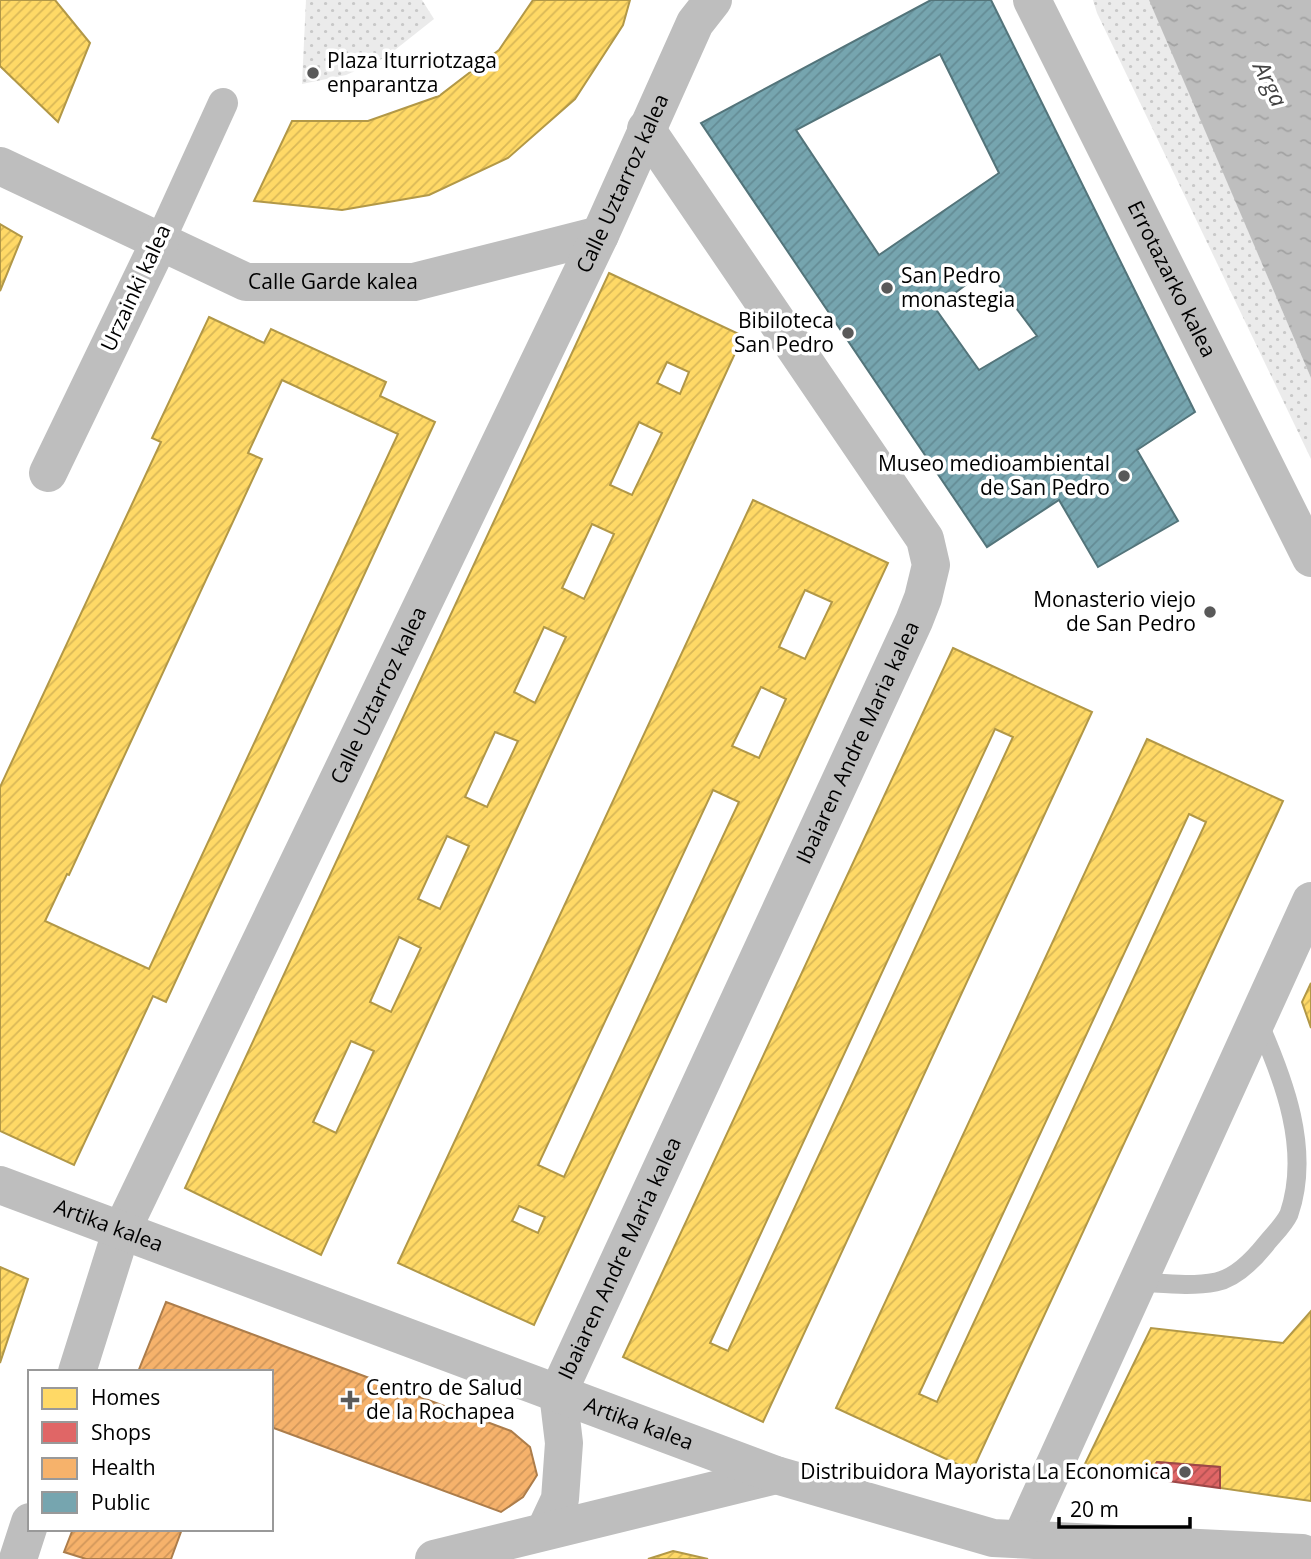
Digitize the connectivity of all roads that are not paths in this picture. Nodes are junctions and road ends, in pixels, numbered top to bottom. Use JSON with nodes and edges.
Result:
{"nodes":[{"id":1,"x":1032,"y":0,"type":"edge"},
{"id":2,"x":701,"y":8,"type":"edge"},
{"id":3,"x":223,"y":103,"type":"dead end"},
{"id":4,"x":646,"y":129,"type":"junction"},
{"id":5,"x":0,"y":166,"type":"edge"},
{"id":6,"x":600,"y":235,"type":"junction"},
{"id":7,"x":160,"y":241,"type":"junction"},
{"id":8,"x":48,"y":473,"type":"dead end"},
{"id":9,"x":1311,"y":558,"type":"edge"},
{"id":10,"x":1311,"y":901,"type":"edge"},
{"id":11,"x":1258,"y":1020,"type":"junction"},
{"id":12,"x":0,"y":1185,"type":"edge"},
{"id":13,"x":121,"y":1232,"type":"junction"},
{"id":14,"x":1136,"y":1282,"type":"junction"},
{"id":15,"x":78,"y":1370,"type":"edge"},
{"id":16,"x":558,"y":1393,"type":"junction"},
{"id":17,"x":776,"y":1475,"type":"junction"},
{"id":18,"x":28,"y":1528,"type":"edge"},
{"id":19,"x":532,"y":1542,"type":"edge"},
{"id":20,"x":1005,"y":1545,"type":"edge"},
{"id":21,"x":1308,"y":1553,"type":"edge"},
{"id":22,"x":18,"y":1559,"type":"edge"},
{"id":23,"x":434,"y":1559,"type":"edge"}],
"edges":[{"from":1,"to":9,"type":"street","name":"Errotazarko kalea"},
{"from":2,"to":4,"type":"street","name":"Calle Uztarroz kalea"},
{"from":3,"to":7,"type":"street","name":"Urzainki kalea"},
{"from":4,"to":6,"type":"street","name":"Calle Uztarroz kalea"},
{"from":4,"to":16,"type":"street","name":"Ibaiaren Andre Maria kalea"},
{"from":5,"to":7,"type":"street","name":"Calle Garde kalea"},
{"from":6,"to":7,"type":"street","name":"Calle Garde kalea"},
{"from":6,"to":13,"type":"street","name":"Calle Uztarroz kalea"},
{"from":7,"to":8,"type":"street","name":"Urzainki kalea"},
{"from":10,"to":11,"type":"street"},
{"from":11,"to":14,"type":"street"},
{"from":11,"to":14,"type":"lane"},
{"from":12,"to":13,"type":"street","name":"Artika kalea"},
{"from":13,"to":15,"type":"street","name":"Calle Uztarroz kalea"},
{"from":13,"to":16,"type":"street","name":"Artika kalea"},
{"from":14,"to":20,"type":"street"},
{"from":16,"to":17,"type":"street","name":"Artika kalea"},
{"from":16,"to":19,"type":"street"},
{"from":17,"to":19,"type":"street"},
{"from":17,"to":20,"type":"street","name":"Artika kalea"},
{"from":18,"to":22,"type":"street"},
{"from":19,"to":23,"type":"street"},
{"from":20,"to":21,"type":"street","name":"Artika kalea"}]}
